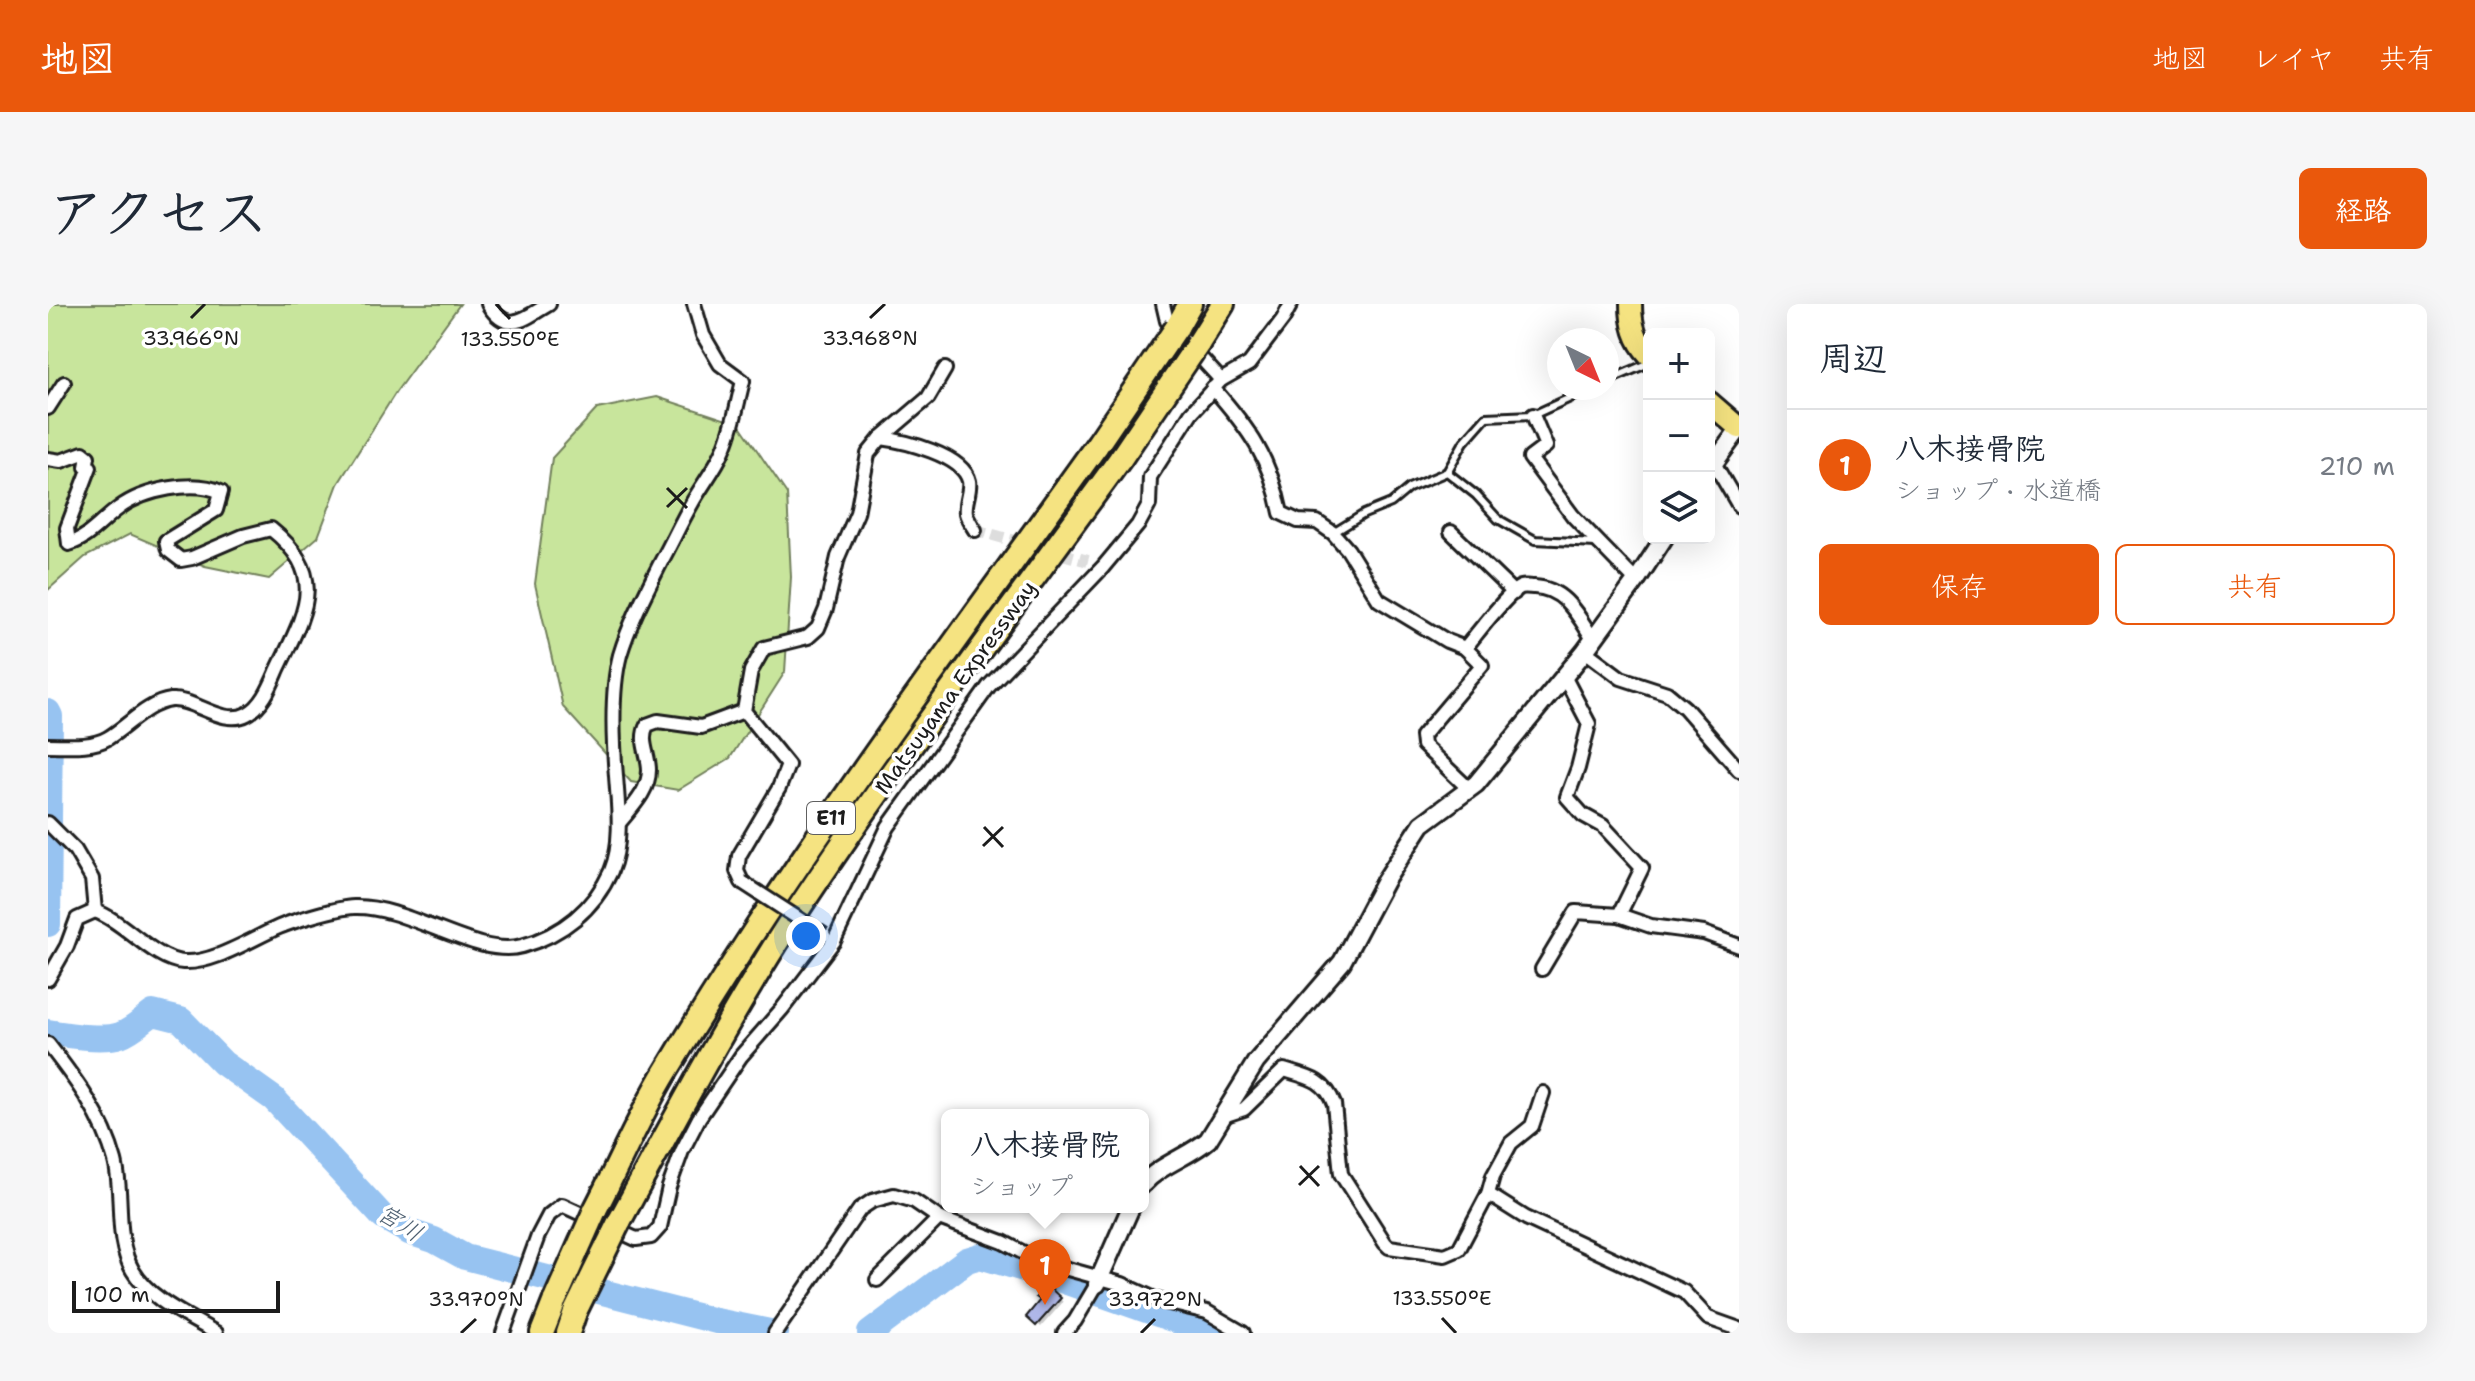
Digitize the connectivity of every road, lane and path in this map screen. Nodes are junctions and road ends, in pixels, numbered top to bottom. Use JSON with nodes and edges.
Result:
{"nodes":[{"id":1,"x":488,"y":304,"type":"edge"},
{"id":2,"x":549,"y":304,"type":"edge"},
{"id":3,"x":694,"y":304,"type":"edge"},
{"id":4,"x":1163,"y":304,"type":"edge"},
{"id":5,"x":1190,"y":304,"type":"edge"},
{"id":6,"x":1223,"y":304,"type":"edge"},
{"id":7,"x":1291,"y":304,"type":"edge"},
{"id":8,"x":1631,"y":304,"type":"edge"},
{"id":9,"x":1643,"y":348,"type":"edge"},
{"id":10,"x":1643,"y":366,"type":"edge"},
{"id":11,"x":945,"y":369,"type":"dead end"},
{"id":12,"x":1619,"y":376,"type":"edge"},
{"id":13,"x":64,"y":383,"type":"dead end"},
{"id":14,"x":1217,"y":384,"type":"junction"},
{"id":15,"x":1566,"y":400,"type":"edge"},
{"id":16,"x":1715,"y":407,"type":"edge"},
{"id":17,"x":48,"y":408,"type":"edge"},
{"id":18,"x":1533,"y":415,"type":"junction"},
{"id":19,"x":1739,"y":428,"type":"edge"},
{"id":20,"x":881,"y":438,"type":"junction"},
{"id":21,"x":48,"y":459,"type":"edge"},
{"id":22,"x":1715,"y":461,"type":"edge"},
{"id":23,"x":1447,"y":472,"type":"junction"},
{"id":24,"x":1715,"y":472,"type":"edge"},
{"id":25,"x":1739,"y":506,"type":"edge"},
{"id":26,"x":975,"y":530,"type":"dead end"},
{"id":27,"x":1451,"y":532,"type":"dead end"},
{"id":28,"x":1333,"y":533,"type":"junction"},
{"id":29,"x":1600,"y":544,"type":"junction"},
{"id":30,"x":1660,"y":544,"type":"edge"},
{"id":31,"x":1088,"y":561,"type":"tunnel mouth"},
{"id":32,"x":1103,"y":567,"type":"junction"},
{"id":33,"x":1636,"y":581,"type":"junction"},
{"id":34,"x":1514,"y":593,"type":"junction"},
{"id":35,"x":1589,"y":645,"type":"junction"},
{"id":36,"x":1465,"y":648,"type":"junction"},
{"id":37,"x":1564,"y":676,"type":"junction"},
{"id":38,"x":744,"y":711,"type":"junction"},
{"id":39,"x":48,"y":745,"type":"edge"},
{"id":40,"x":1739,"y":770,"type":"edge"},
{"id":41,"x":1469,"y":789,"type":"junction"},
{"id":42,"x":620,"y":822,"type":"junction"},
{"id":43,"x":48,"y":823,"type":"edge"},
{"id":44,"x":95,"y":911,"type":"junction"},
{"id":45,"x":1619,"y":915,"type":"junction"},
{"id":46,"x":829,"y":938,"type":"junction"},
{"id":47,"x":1739,"y":946,"type":"edge"},
{"id":48,"x":1542,"y":969,"type":"dead end"},
{"id":49,"x":48,"y":979,"type":"edge"},
{"id":50,"x":48,"y":1044,"type":"edge"},
{"id":51,"x":1543,"y":1093,"type":"dead end"},
{"id":52,"x":1223,"y":1116,"type":"junction"},
{"id":53,"x":1149,"y":1177,"type":"edge"},
{"id":54,"x":1488,"y":1194,"type":"junction"},
{"id":55,"x":1128,"y":1213,"type":"edge"},
{"id":56,"x":939,"y":1218,"type":"junction"},
{"id":57,"x":877,"y":1280,"type":"dead end"},
{"id":58,"x":1095,"y":1287,"type":"junction"},
{"id":59,"x":571,"y":1323,"type":"edge"},
{"id":60,"x":1739,"y":1329,"type":"edge"},
{"id":61,"x":216,"y":1333,"type":"edge"},
{"id":62,"x":503,"y":1333,"type":"edge"},
{"id":63,"x":542,"y":1333,"type":"edge"},
{"id":64,"x":775,"y":1333,"type":"edge"},
{"id":65,"x":1064,"y":1333,"type":"edge"},
{"id":66,"x":1243,"y":1333,"type":"edge"}],
"edges":[{"from":1,"to":2,"type":"street"},
{"from":3,"to":42,"type":"street"},
{"from":4,"to":14,"type":"street"},
{"from":5,"to":63,"type":"highway","name":"Matsuyama Expressway","number":"E11","bridge":true},
{"from":6,"to":59,"type":"highway","name":"Matsuyama Expressway","number":"E11","bridge":true},
{"from":7,"to":14,"type":"street"},
{"from":8,"to":9,"type":"highway"},
{"from":10,"to":12,"type":"lane"},
{"from":11,"to":20,"type":"street"},
{"from":13,"to":17,"type":"street"},
{"from":14,"to":28,"type":"street"},
{"from":14,"to":32,"type":"street"},
{"from":15,"to":18,"type":"lane"},
{"from":16,"to":19,"type":"highway"},
{"from":18,"to":23,"type":"lane"},
{"from":18,"to":29,"type":"street"},
{"from":19,"to":22,"type":"street"},
{"from":20,"to":26,"type":"street"},
{"from":20,"to":38,"type":"street"},
{"from":21,"to":39,"type":"street"},
{"from":23,"to":28,"type":"lane"},
{"from":23,"to":29,"type":"lane"},
{"from":24,"to":25,"type":"street"},
{"from":27,"to":34,"type":"street"},
{"from":28,"to":36,"type":"street"},
{"from":29,"to":33,"type":"street"},
{"from":30,"to":33,"type":"street"},
{"from":31,"to":32,"type":"street"},
{"from":32,"to":46,"type":"street"},
{"from":33,"to":35,"type":"street"},
{"from":34,"to":35,"type":"street"},
{"from":34,"to":36,"type":"street"},
{"from":35,"to":37,"type":"street"},
{"from":35,"to":40,"type":"street"},
{"from":36,"to":41,"type":"street"},
{"from":37,"to":41,"type":"street"},
{"from":37,"to":45,"type":"street"},
{"from":38,"to":42,"type":"street"},
{"from":38,"to":46,"type":"street","bridge":true},
{"from":41,"to":52,"type":"street"},
{"from":42,"to":44,"type":"street"},
{"from":43,"to":44,"type":"street"},
{"from":44,"to":49,"type":"street"},
{"from":45,"to":47,"type":"street"},
{"from":45,"to":48,"type":"street"},
{"from":46,"to":62,"type":"street"},
{"from":50,"to":61,"type":"street"},
{"from":51,"to":54,"type":"street"},
{"from":52,"to":53,"type":"street"},
{"from":52,"to":54,"type":"street"},
{"from":54,"to":60,"type":"street"},
{"from":55,"to":58,"type":"street"},
{"from":56,"to":57,"type":"street"},
{"from":56,"to":58,"type":"street"},
{"from":56,"to":64,"type":"street"},
{"from":58,"to":65,"type":"street"},
{"from":58,"to":66,"type":"street"}]}
